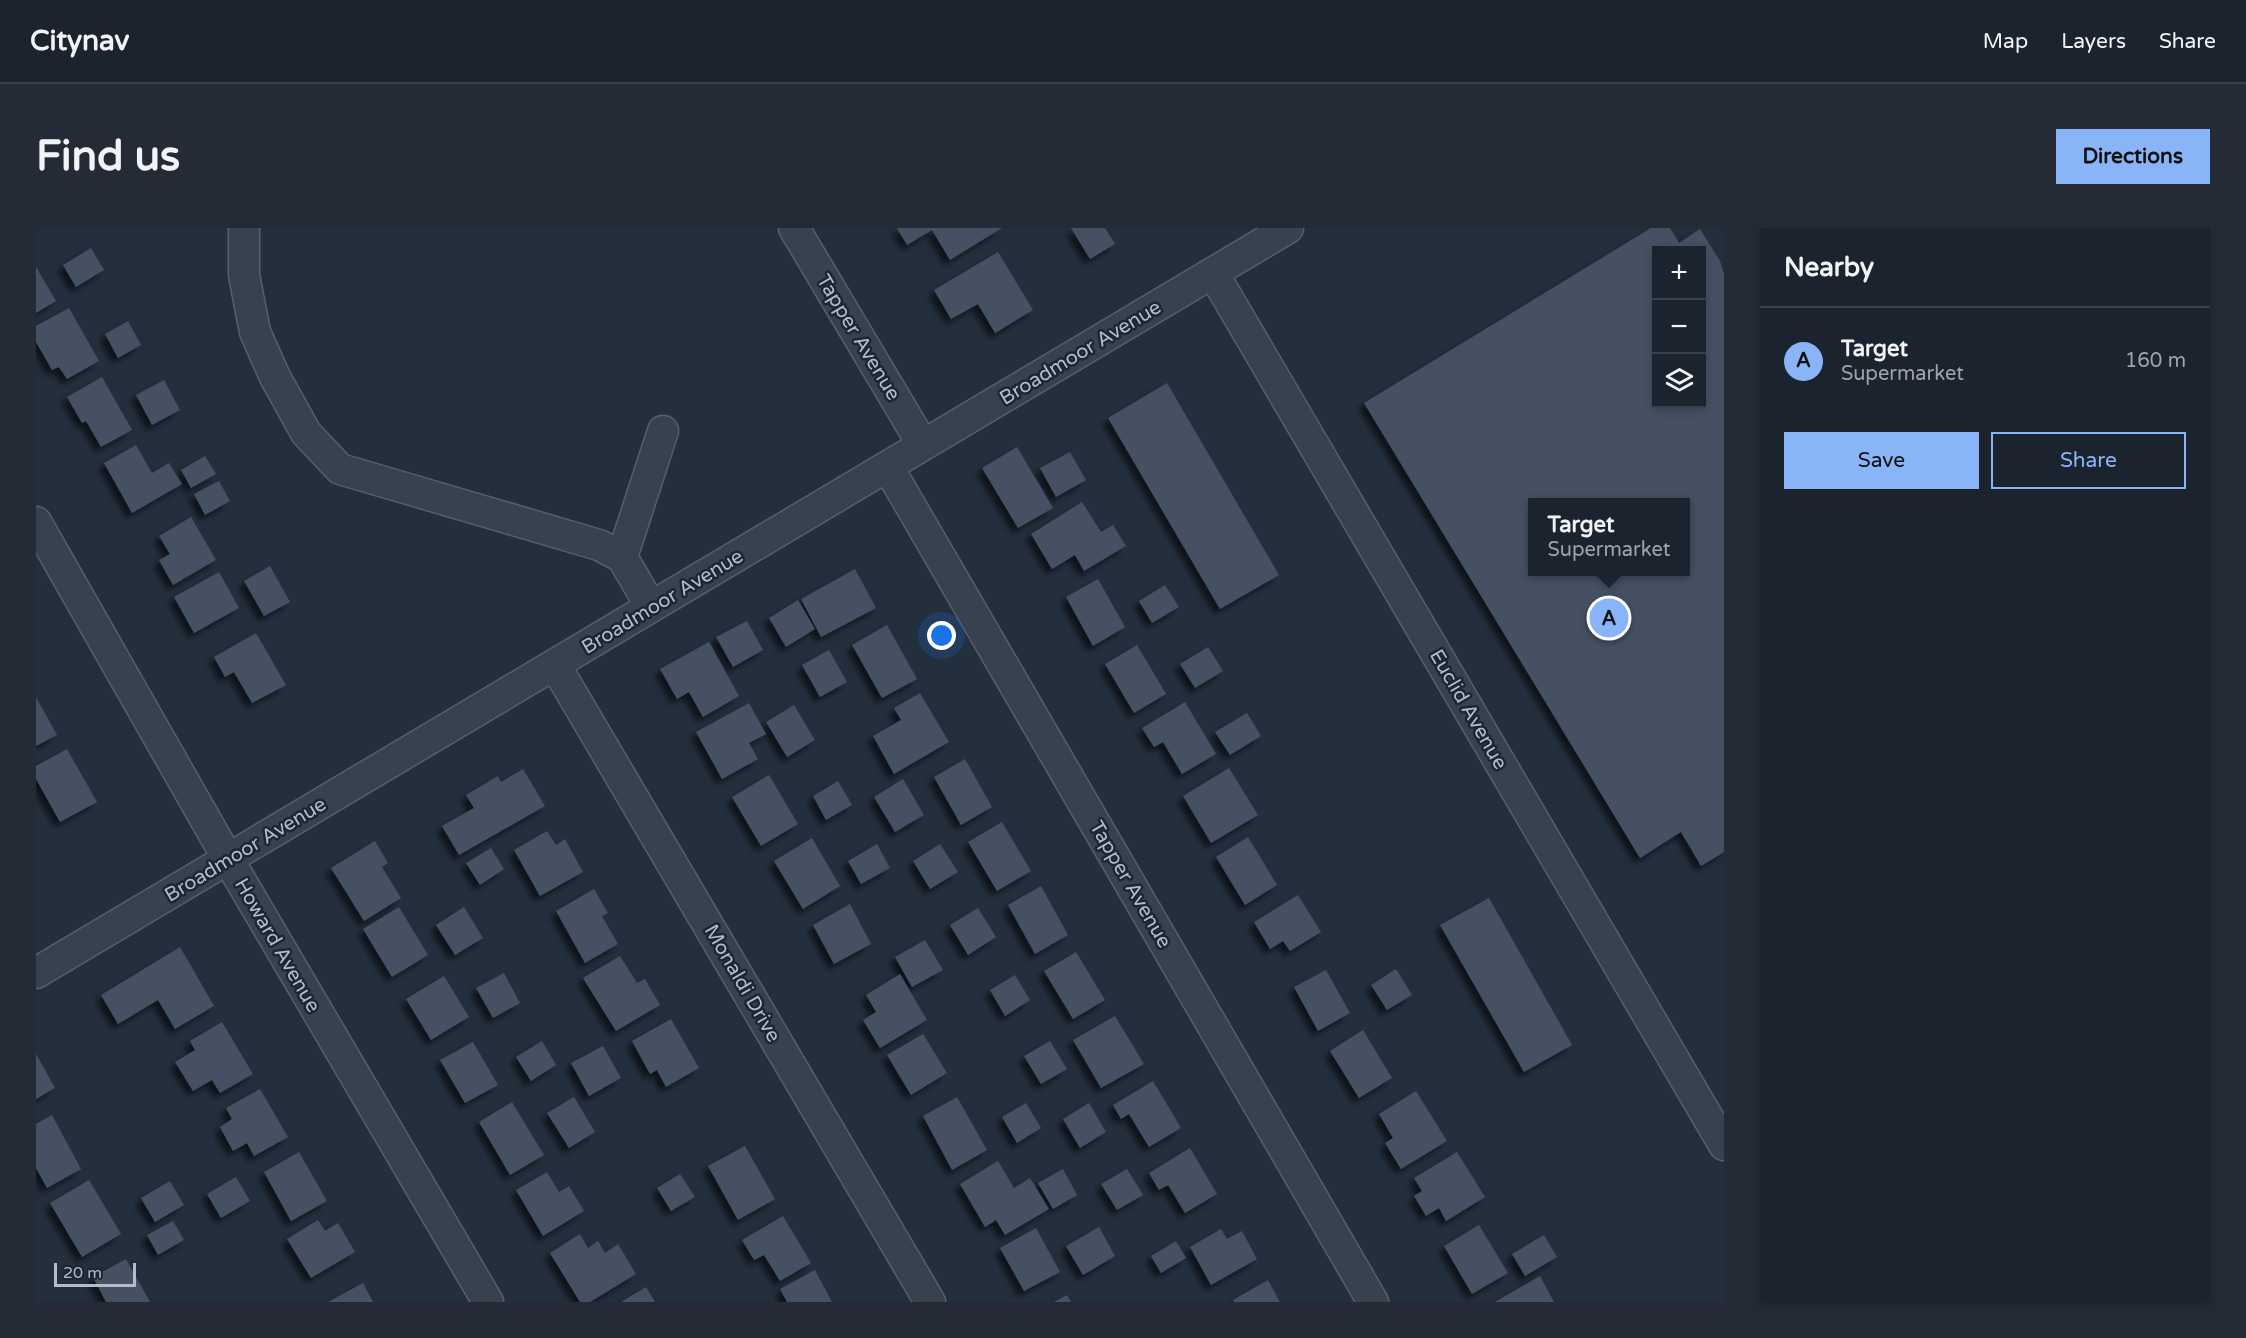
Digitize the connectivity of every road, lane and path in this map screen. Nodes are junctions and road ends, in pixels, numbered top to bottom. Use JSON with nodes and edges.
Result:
{"nodes":[{"id":1,"x":244,"y":228,"type":"edge"},
{"id":2,"x":794,"y":228,"type":"edge"},
{"id":3,"x":1288,"y":228,"type":"edge"},
{"id":4,"x":1213,"y":273,"type":"junction"},
{"id":5,"x":663,"y":431,"type":"dead end"},
{"id":6,"x":923,"y":445,"type":"junction"},
{"id":7,"x":888,"y":467,"type":"junction"},
{"id":8,"x":36,"y":522,"type":"edge"},
{"id":9,"x":622,"y":557,"type":"junction"},
{"id":10,"x":651,"y":607,"type":"junction"},
{"id":11,"x":555,"y":664,"type":"junction"},
{"id":12,"x":228,"y":859,"type":"junction"},
{"id":13,"x":36,"y":974,"type":"edge"},
{"id":14,"x":1724,"y":1145,"type":"edge"},
{"id":15,"x":488,"y":1302,"type":"edge"},
{"id":16,"x":930,"y":1302,"type":"edge"},
{"id":17,"x":1373,"y":1302,"type":"edge"}],
"edges":[{"from":1,"to":9,"type":"street"},
{"from":2,"to":6,"type":"street","name":"Tapper Avenue"},
{"from":3,"to":4,"type":"street","name":"Broadmoor Avenue"},
{"from":4,"to":6,"type":"street","name":"Broadmoor Avenue"},
{"from":4,"to":14,"type":"street","name":"Euclid Avenue"},
{"from":5,"to":9,"type":"street"},
{"from":6,"to":7,"type":"street","name":"Broadmoor Avenue"},
{"from":7,"to":10,"type":"street","name":"Broadmoor Avenue"},
{"from":7,"to":17,"type":"street","name":"Tapper Avenue"},
{"from":8,"to":12,"type":"street","name":"Howard Avenue"},
{"from":9,"to":10,"type":"street"},
{"from":10,"to":11,"type":"street","name":"Broadmoor Avenue"},
{"from":11,"to":12,"type":"street","name":"Broadmoor Avenue"},
{"from":11,"to":16,"type":"street","name":"Monaldi Drive"},
{"from":12,"to":13,"type":"street","name":"Broadmoor Avenue"},
{"from":12,"to":15,"type":"street","name":"Howard Avenue"}]}
